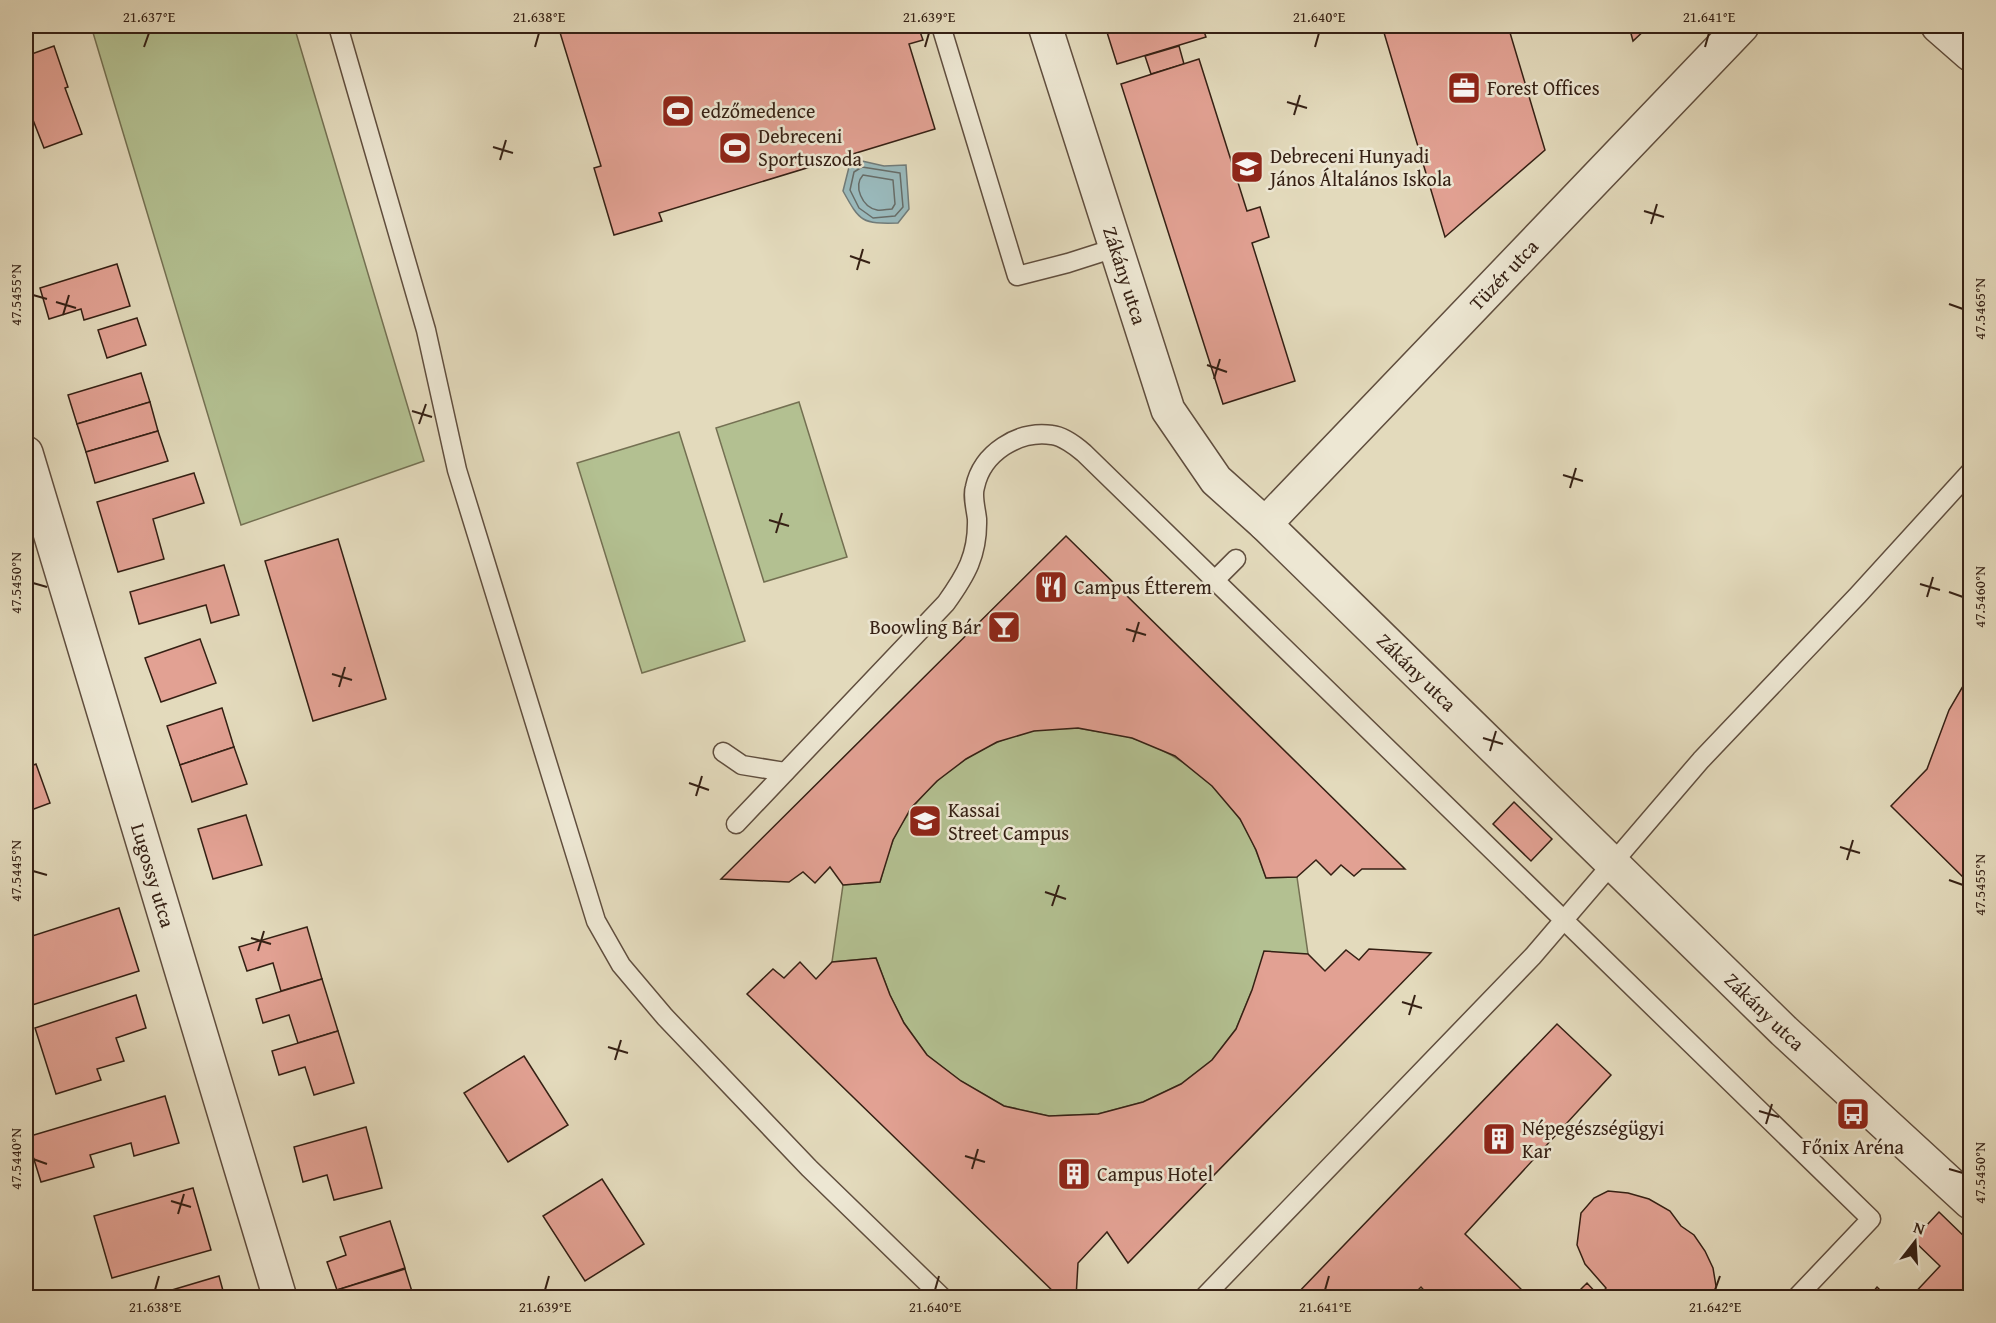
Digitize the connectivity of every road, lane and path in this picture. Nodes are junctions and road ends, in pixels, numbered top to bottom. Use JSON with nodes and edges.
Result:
{"nodes":[{"id":1,"x":338,"y":26,"type":"edge"},
{"id":2,"x":941,"y":26,"type":"edge"},
{"id":3,"x":1045,"y":26,"type":"edge"},
{"id":4,"x":1742,"y":26,"type":"edge"},
{"id":5,"x":1938,"y":26,"type":"edge"},
{"id":6,"x":1971,"y":54,"type":"edge"},
{"id":7,"x":1115,"y":248,"type":"junction"},
{"id":8,"x":26,"y":453,"type":"edge"},
{"id":9,"x":1971,"y":472,"type":"edge"},
{"id":10,"x":1264,"y":524,"type":"junction"},
{"id":11,"x":1236,"y":559,"type":"dead end"},
{"id":12,"x":1215,"y":580,"type":"junction"},
{"id":13,"x":723,"y":752,"type":"dead end"},
{"id":14,"x":785,"y":772,"type":"junction"},
{"id":15,"x":736,"y":824,"type":"dead end"},
{"id":16,"x":1612,"y":862,"type":"junction"},
{"id":17,"x":1565,"y":920,"type":"junction"},
{"id":18,"x":1971,"y":1202,"type":"edge"},
{"id":19,"x":280,"y":1298,"type":"edge"},
{"id":20,"x":943,"y":1298,"type":"edge"},
{"id":21,"x":1203,"y":1298,"type":"edge"},
{"id":22,"x":1796,"y":1298,"type":"edge"}],
"edges":[{"from":1,"to":20,"type":"lane"},
{"from":2,"to":7,"type":"lane"},
{"from":3,"to":7,"type":"street","name":"Zákány utca"},
{"from":4,"to":10,"type":"street","name":"Tüzér utca"},
{"from":5,"to":6,"type":"street"},
{"from":7,"to":10,"type":"street","name":"Zákány utca"},
{"from":8,"to":19,"type":"street","name":"Lugossy utca"},
{"from":9,"to":16,"type":"lane"},
{"from":10,"to":16,"type":"street","name":"Zákány utca"},
{"from":11,"to":12,"type":"lane"},
{"from":12,"to":14,"type":"lane"},
{"from":12,"to":17,"type":"lane"},
{"from":13,"to":14,"type":"lane"},
{"from":14,"to":15,"type":"lane"},
{"from":16,"to":17,"type":"lane"},
{"from":16,"to":18,"type":"street","name":"Zákány utca"},
{"from":17,"to":21,"type":"lane"},
{"from":17,"to":22,"type":"lane"}]}
